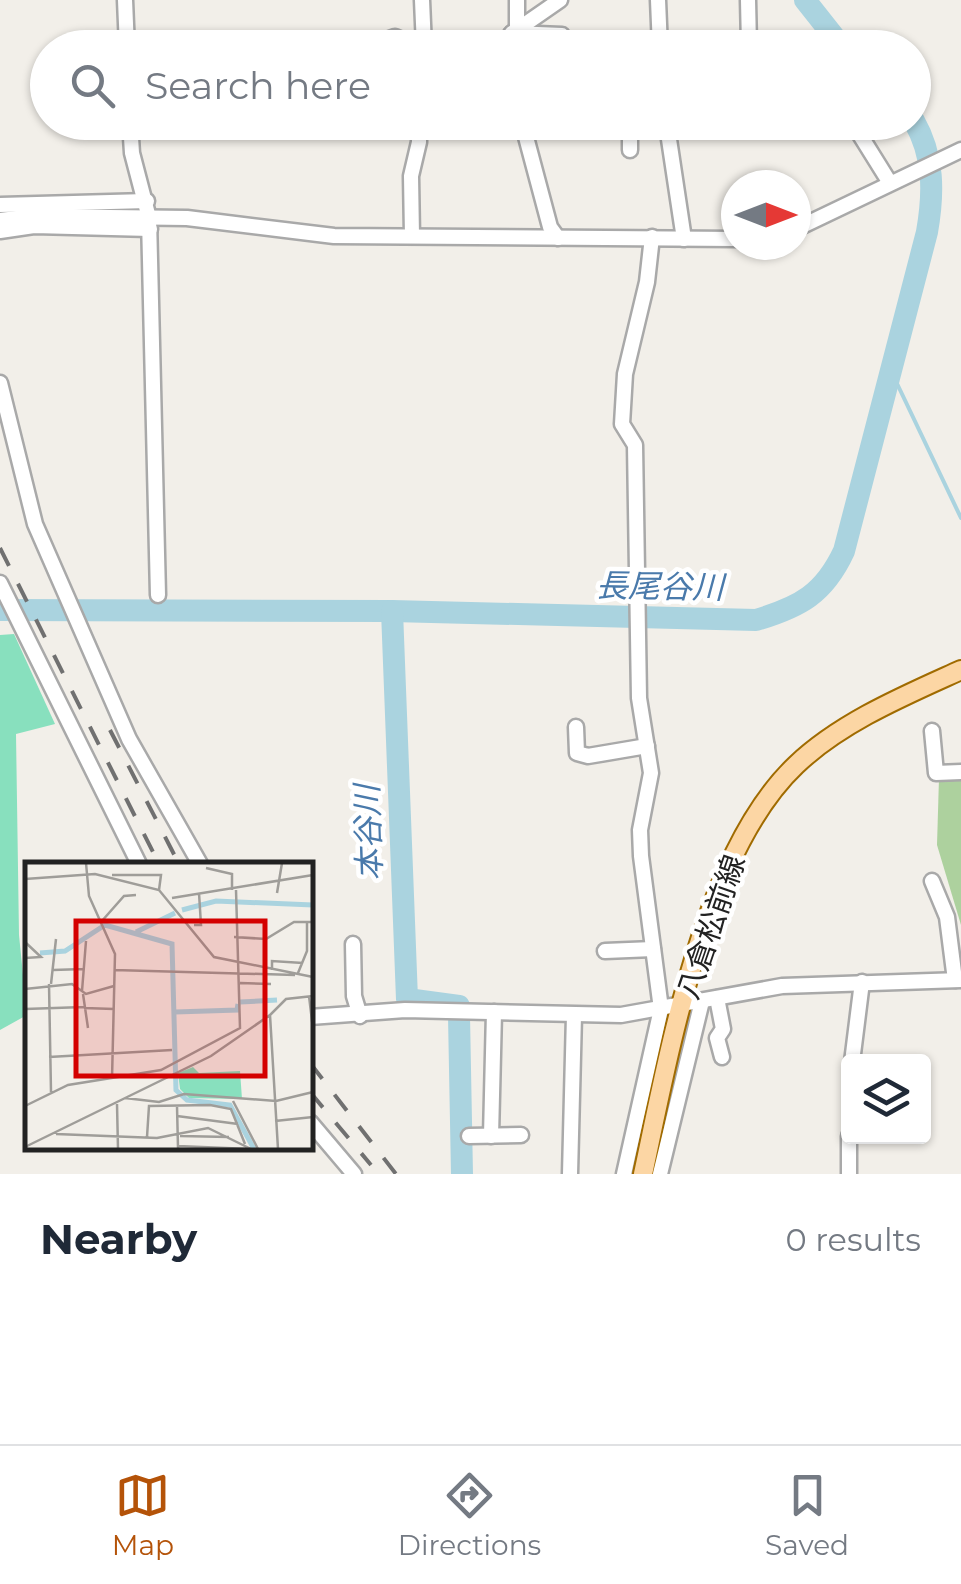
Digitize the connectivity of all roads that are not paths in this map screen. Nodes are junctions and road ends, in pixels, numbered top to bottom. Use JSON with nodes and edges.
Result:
{"nodes":[{"id":1,"x":125,"y":0,"type":"edge"},
{"id":2,"x":422,"y":0,"type":"edge"},
{"id":3,"x":517,"y":0,"type":"edge"},
{"id":4,"x":560,"y":0,"type":"edge"},
{"id":5,"x":658,"y":0,"type":"edge"},
{"id":6,"x":748,"y":0,"type":"edge"},
{"id":7,"x":126,"y":30,"type":"edge"},
{"id":8,"x":423,"y":30,"type":"edge"},
{"id":9,"x":511,"y":30,"type":"edge"},
{"id":10,"x":520,"y":30,"type":"edge"},
{"id":11,"x":659,"y":30,"type":"edge"},
{"id":12,"x":753,"y":30,"type":"edge"},
{"id":13,"x":131,"y":140,"type":"edge"},
{"id":14,"x":416,"y":140,"type":"edge"},
{"id":15,"x":527,"y":140,"type":"edge"},
{"id":16,"x":630,"y":140,"type":"edge"},
{"id":17,"x":669,"y":140,"type":"edge"},
{"id":18,"x":863,"y":140,"type":"edge"},
{"id":19,"x":630,"y":150,"type":"dead end"},
{"id":20,"x":954,"y":158,"type":"edge"},
{"id":21,"x":890,"y":183,"type":"junction"},
{"id":22,"x":147,"y":201,"type":"junction"},
{"id":23,"x":0,"y":205,"type":"edge"},
{"id":24,"x":0,"y":220,"type":"edge"},
{"id":25,"x":811,"y":221,"type":"edge"},
{"id":26,"x":149,"y":223,"type":"junction"},
{"id":27,"x":0,"y":231,"type":"edge"},
{"id":28,"x":412,"y":236,"type":"junction"},
{"id":29,"x":652,"y":236,"type":"junction"},
{"id":30,"x":558,"y":238,"type":"junction"},
{"id":31,"x":684,"y":239,"type":"junction"},
{"id":32,"x":721,"y":239,"type":"edge"},
{"id":33,"x":0,"y":382,"type":"edge"},
{"id":34,"x":0,"y":583,"type":"edge"},
{"id":35,"x":158,"y":595,"type":"dead end"},
{"id":36,"x":961,"y":670,"type":"edge"},
{"id":37,"x":576,"y":726,"type":"dead end"},
{"id":38,"x":932,"y":732,"type":"dead end"},
{"id":39,"x":648,"y":746,"type":"junction"},
{"id":40,"x":961,"y":772,"type":"edge"},
{"id":41,"x":138,"y":862,"type":"edge"},
{"id":42,"x":199,"y":862,"type":"edge"},
{"id":43,"x":932,"y":881,"type":"dead end"},
{"id":44,"x":353,"y":944,"type":"dead end"},
{"id":45,"x":653,"y":949,"type":"junction"},
{"id":46,"x":604,"y":951,"type":"dead end"},
{"id":47,"x":958,"y":980,"type":"edge"},
{"id":48,"x":862,"y":982,"type":"junction"},
{"id":49,"x":701,"y":1003,"type":"junction"},
{"id":50,"x":661,"y":1010,"type":"junction"},
{"id":51,"x":494,"y":1012,"type":"junction"},
{"id":52,"x":574,"y":1015,"type":"junction"},
{"id":53,"x":360,"y":1016,"type":"junction"},
{"id":54,"x":312,"y":1017,"type":"edge"},
{"id":55,"x":853,"y":1054,"type":"edge"},
{"id":56,"x":722,"y":1057,"type":"dead end"},
{"id":57,"x":312,"y":1124,"type":"edge"},
{"id":58,"x":521,"y":1135,"type":"dead end"},
{"id":59,"x":469,"y":1136,"type":"dead end"},
{"id":60,"x":490,"y":1136,"type":"junction"},
{"id":61,"x":849,"y":1144,"type":"edge"},
{"id":62,"x":354,"y":1174,"type":"edge"},
{"id":63,"x":570,"y":1174,"type":"edge"},
{"id":64,"x":624,"y":1174,"type":"edge"},
{"id":65,"x":643,"y":1174,"type":"edge"},
{"id":66,"x":660,"y":1174,"type":"edge"},
{"id":67,"x":849,"y":1174,"type":"edge"}],
"edges":[{"from":1,"to":7,"type":"street"},
{"from":2,"to":8,"type":"street"},
{"from":3,"to":9,"type":"street"},
{"from":4,"to":10,"type":"street"},
{"from":5,"to":11,"type":"street"},
{"from":6,"to":12,"type":"street"},
{"from":13,"to":22,"type":"street"},
{"from":14,"to":28,"type":"street"},
{"from":15,"to":30,"type":"street"},
{"from":16,"to":19,"type":"street"},
{"from":17,"to":31,"type":"street"},
{"from":18,"to":21,"type":"street"},
{"from":20,"to":21,"type":"street"},
{"from":21,"to":25,"type":"street"},
{"from":22,"to":23,"type":"street"},
{"from":22,"to":26,"type":"street"},
{"from":24,"to":26,"type":"street"},
{"from":26,"to":27,"type":"street"},
{"from":26,"to":28,"type":"street"},
{"from":26,"to":35,"type":"street"},
{"from":28,"to":30,"type":"street"},
{"from":29,"to":30,"type":"street"},
{"from":29,"to":31,"type":"street"},
{"from":29,"to":39,"type":"street"},
{"from":31,"to":32,"type":"street"},
{"from":33,"to":42,"type":"street"},
{"from":34,"to":41,"type":"street"},
{"from":36,"to":49,"type":"main road","name":"八倉松前線"},
{"from":37,"to":39,"type":"street"},
{"from":38,"to":40,"type":"street"},
{"from":39,"to":45,"type":"street"},
{"from":43,"to":47,"type":"street"},
{"from":44,"to":53,"type":"street"},
{"from":45,"to":46,"type":"street"},
{"from":45,"to":50,"type":"street"},
{"from":47,"to":48,"type":"street"},
{"from":48,"to":49,"type":"street"},
{"from":48,"to":55,"type":"street"},
{"from":49,"to":50,"type":"street"},
{"from":49,"to":56,"type":"street"},
{"from":49,"to":65,"type":"main road","name":"八倉松前線"},
{"from":49,"to":66,"type":"street"},
{"from":50,"to":52,"type":"street"},
{"from":50,"to":64,"type":"street"},
{"from":51,"to":52,"type":"street"},
{"from":51,"to":53,"type":"street"},
{"from":51,"to":60,"type":"street"},
{"from":52,"to":63,"type":"street"},
{"from":53,"to":54,"type":"street"},
{"from":57,"to":62,"type":"street"},
{"from":58,"to":60,"type":"street"},
{"from":59,"to":60,"type":"street"},
{"from":61,"to":67,"type":"street"}]}
